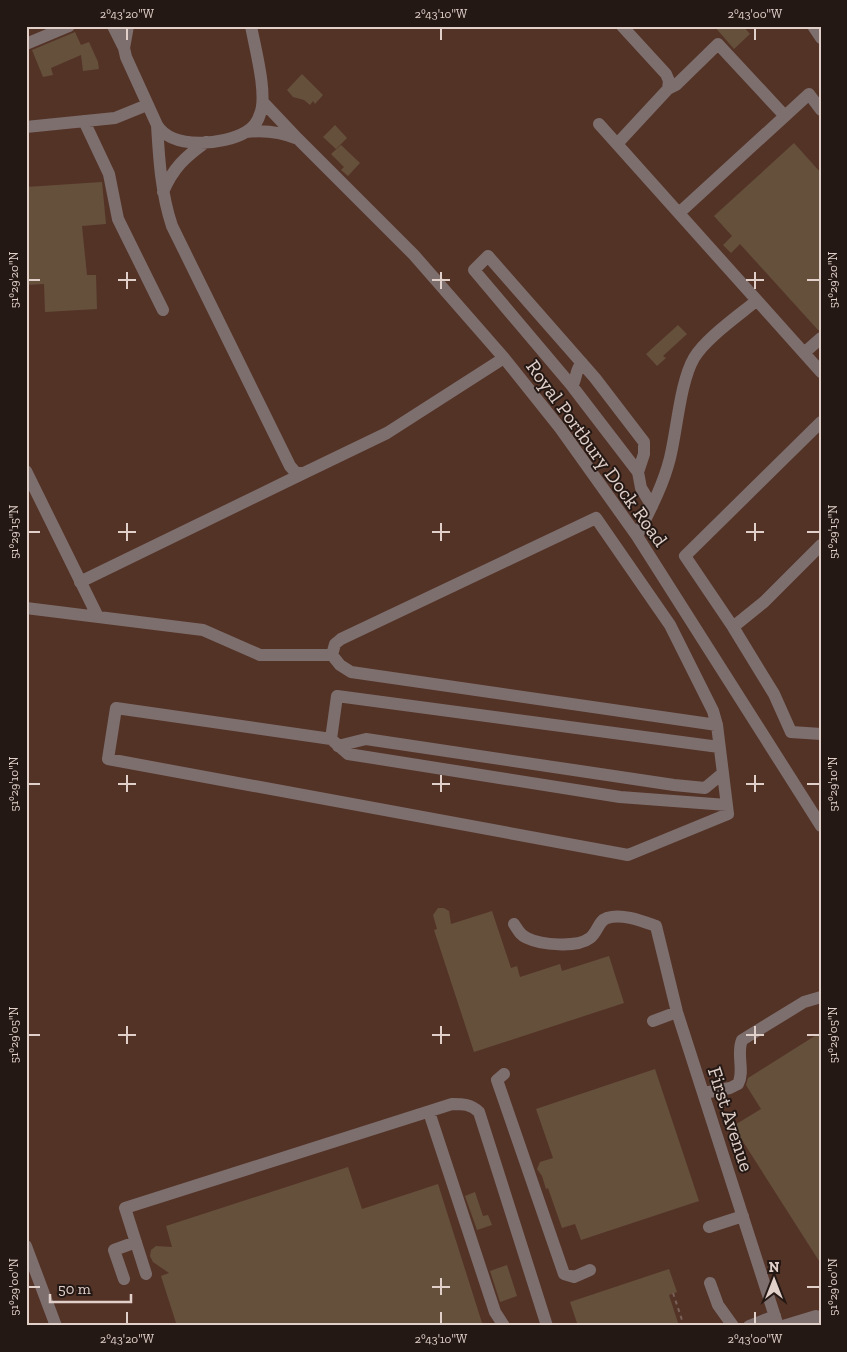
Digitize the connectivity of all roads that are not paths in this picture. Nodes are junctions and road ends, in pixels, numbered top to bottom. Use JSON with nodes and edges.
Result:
{"nodes":[{"id":1,"x":69,"y":26,"type":"edge"},
{"id":2,"x":113,"y":26,"type":"edge"},
{"id":3,"x":128,"y":26,"type":"edge"},
{"id":4,"x":251,"y":26,"type":"edge"},
{"id":5,"x":622,"y":26,"type":"edge"},
{"id":6,"x":813,"y":26,"type":"edge"},
{"id":7,"x":821,"y":38,"type":"edge"},
{"id":8,"x":26,"y":44,"type":"edge"},
{"id":9,"x":124,"y":48,"type":"junction"},
{"id":10,"x":668,"y":89,"type":"junction"},
{"id":11,"x":263,"y":102,"type":"junction"},
{"id":12,"x":147,"y":104,"type":"junction"},
{"id":13,"x":821,"y":110,"type":"edge"},
{"id":14,"x":784,"y":115,"type":"junction"},
{"id":15,"x":84,"y":121,"type":"junction"},
{"id":16,"x":599,"y":124,"type":"dead end"},
{"id":17,"x":157,"y":125,"type":"junction"},
{"id":18,"x":26,"y":127,"type":"edge"},
{"id":19,"x":246,"y":132,"type":"junction"},
{"id":20,"x":298,"y":139,"type":"junction"},
{"id":21,"x":206,"y":142,"type":"junction"},
{"id":22,"x":617,"y":144,"type":"junction"},
{"id":23,"x":163,"y":192,"type":"junction"},
{"id":24,"x":679,"y":213,"type":"junction"},
{"id":25,"x":756,"y":300,"type":"junction"},
{"id":26,"x":163,"y":310,"type":"dead end"},
{"id":27,"x":821,"y":338,"type":"edge"},
{"id":28,"x":804,"y":353,"type":"junction"},
{"id":29,"x":504,"y":358,"type":"junction"},
{"id":30,"x":582,"y":363,"type":"junction"},
{"id":31,"x":821,"y":372,"type":"edge"},
{"id":32,"x":572,"y":386,"type":"junction"},
{"id":33,"x":821,"y":422,"type":"edge"},
{"id":34,"x":26,"y":471,"type":"edge"},
{"id":35,"x":638,"y":472,"type":"junction"},
{"id":36,"x":304,"y":473,"type":"junction"},
{"id":37,"x":652,"y":506,"type":"junction"},
{"id":38,"x":637,"y":536,"type":"junction"},
{"id":39,"x":821,"y":545,"type":"edge"},
{"id":40,"x":80,"y":582,"type":"junction"},
{"id":41,"x":26,"y":608,"type":"edge"},
{"id":42,"x":98,"y":617,"type":"junction"},
{"id":43,"x":733,"y":627,"type":"junction"},
{"id":44,"x":332,"y":655,"type":"junction"},
{"id":45,"x":717,"y":725,"type":"junction"},
{"id":46,"x":821,"y":734,"type":"edge"},
{"id":47,"x":335,"y":742,"type":"junction"},
{"id":48,"x":719,"y":747,"type":"junction"},
{"id":49,"x":723,"y":773,"type":"junction"},
{"id":50,"x":727,"y":805,"type":"junction"},
{"id":51,"x":821,"y":826,"type":"edge"},
{"id":52,"x":514,"y":924,"type":"dead end"},
{"id":53,"x":821,"y":997,"type":"edge"},
{"id":54,"x":677,"y":1012,"type":"junction"},
{"id":55,"x":653,"y":1021,"type":"dead end"},
{"id":56,"x":504,"y":1074,"type":"dead end"},
{"id":57,"x":704,"y":1094,"type":"junction"},
{"id":58,"x":430,"y":1112,"type":"junction"},
{"id":59,"x":743,"y":1216,"type":"junction"},
{"id":60,"x":709,"y":1227,"type":"dead end"},
{"id":61,"x":136,"y":1242,"type":"junction"},
{"id":62,"x":26,"y":1246,"type":"edge"},
{"id":63,"x":590,"y":1270,"type":"dead end"},
{"id":64,"x":146,"y":1274,"type":"dead end"},
{"id":65,"x":124,"y":1279,"type":"dead end"},
{"id":66,"x":710,"y":1283,"type":"dead end"},
{"id":67,"x":778,"y":1322,"type":"edge"},
{"id":68,"x":821,"y":1324,"type":"edge"},
{"id":69,"x":56,"y":1326,"type":"edge"},
{"id":70,"x":504,"y":1326,"type":"edge"},
{"id":71,"x":547,"y":1326,"type":"edge"},
{"id":72,"x":734,"y":1326,"type":"edge"},
{"id":73,"x":748,"y":1326,"type":"edge"}],
"edges":[{"from":1,"to":8,"type":"street"},
{"from":2,"to":9,"type":"street"},
{"from":3,"to":9,"type":"street"},
{"from":4,"to":11,"type":"street"},
{"from":5,"to":10,"type":"street"},
{"from":6,"to":7,"type":"street"},
{"from":9,"to":12,"type":"street"},
{"from":10,"to":14,"type":"street"},
{"from":10,"to":22,"type":"street"},
{"from":11,"to":19,"type":"street"},
{"from":11,"to":20,"type":"street","name":"Royal Portbury Dock Road"},
{"from":12,"to":15,"type":"street"},
{"from":12,"to":17,"type":"street"},
{"from":13,"to":14,"type":"street"},
{"from":14,"to":24,"type":"street"},
{"from":15,"to":18,"type":"street"},
{"from":15,"to":26,"type":"street"},
{"from":16,"to":22,"type":"street"},
{"from":17,"to":21,"type":"street"},
{"from":17,"to":23,"type":"street"},
{"from":19,"to":20,"type":"street"},
{"from":19,"to":21,"type":"street"},
{"from":20,"to":29,"type":"street","name":"Royal Portbury Dock Road"},
{"from":21,"to":23,"type":"street"},
{"from":22,"to":24,"type":"street"},
{"from":23,"to":36,"type":"street"},
{"from":24,"to":25,"type":"street"},
{"from":25,"to":28,"type":"street"},
{"from":25,"to":37,"type":"street"},
{"from":27,"to":28,"type":"street"},
{"from":28,"to":31,"type":"street"},
{"from":29,"to":36,"type":"street"},
{"from":29,"to":38,"type":"street","name":"Royal Portbury Dock Road"},
{"from":30,"to":32,"type":"street"},
{"from":30,"to":32,"type":"street"},
{"from":30,"to":35,"type":"street"},
{"from":32,"to":35,"type":"street"},
{"from":33,"to":43,"type":"street"},
{"from":34,"to":40,"type":"street"},
{"from":35,"to":37,"type":"street"},
{"from":36,"to":40,"type":"street"},
{"from":37,"to":38,"type":"street"},
{"from":38,"to":51,"type":"street","name":"Royal Portbury Dock Road"},
{"from":39,"to":43,"type":"street"},
{"from":40,"to":42,"type":"street"},
{"from":41,"to":42,"type":"street"},
{"from":42,"to":44,"type":"street"},
{"from":43,"to":46,"type":"street"},
{"from":44,"to":45,"type":"street"},
{"from":44,"to":45,"type":"street"},
{"from":45,"to":48,"type":"street"},
{"from":47,"to":48,"type":"street"},
{"from":47,"to":49,"type":"street"},
{"from":47,"to":50,"type":"street"},
{"from":47,"to":50,"type":"street"},
{"from":48,"to":49,"type":"street"},
{"from":49,"to":50,"type":"street"},
{"from":52,"to":54,"type":"street","name":"First Avenue"},
{"from":53,"to":57,"type":"street"},
{"from":54,"to":55,"type":"street"},
{"from":54,"to":57,"type":"street","name":"First Avenue"},
{"from":56,"to":63,"type":"street"},
{"from":57,"to":59,"type":"street","name":"First Avenue"},
{"from":58,"to":61,"type":"street"},
{"from":58,"to":70,"type":"street"},
{"from":58,"to":71,"type":"street"},
{"from":59,"to":60,"type":"street"},
{"from":59,"to":67,"type":"street","name":"First Avenue"},
{"from":61,"to":64,"type":"street"},
{"from":61,"to":65,"type":"street"},
{"from":62,"to":69,"type":"street"},
{"from":66,"to":72,"type":"street"},
{"from":67,"to":68,"type":"street"},
{"from":67,"to":73,"type":"street"}]}
